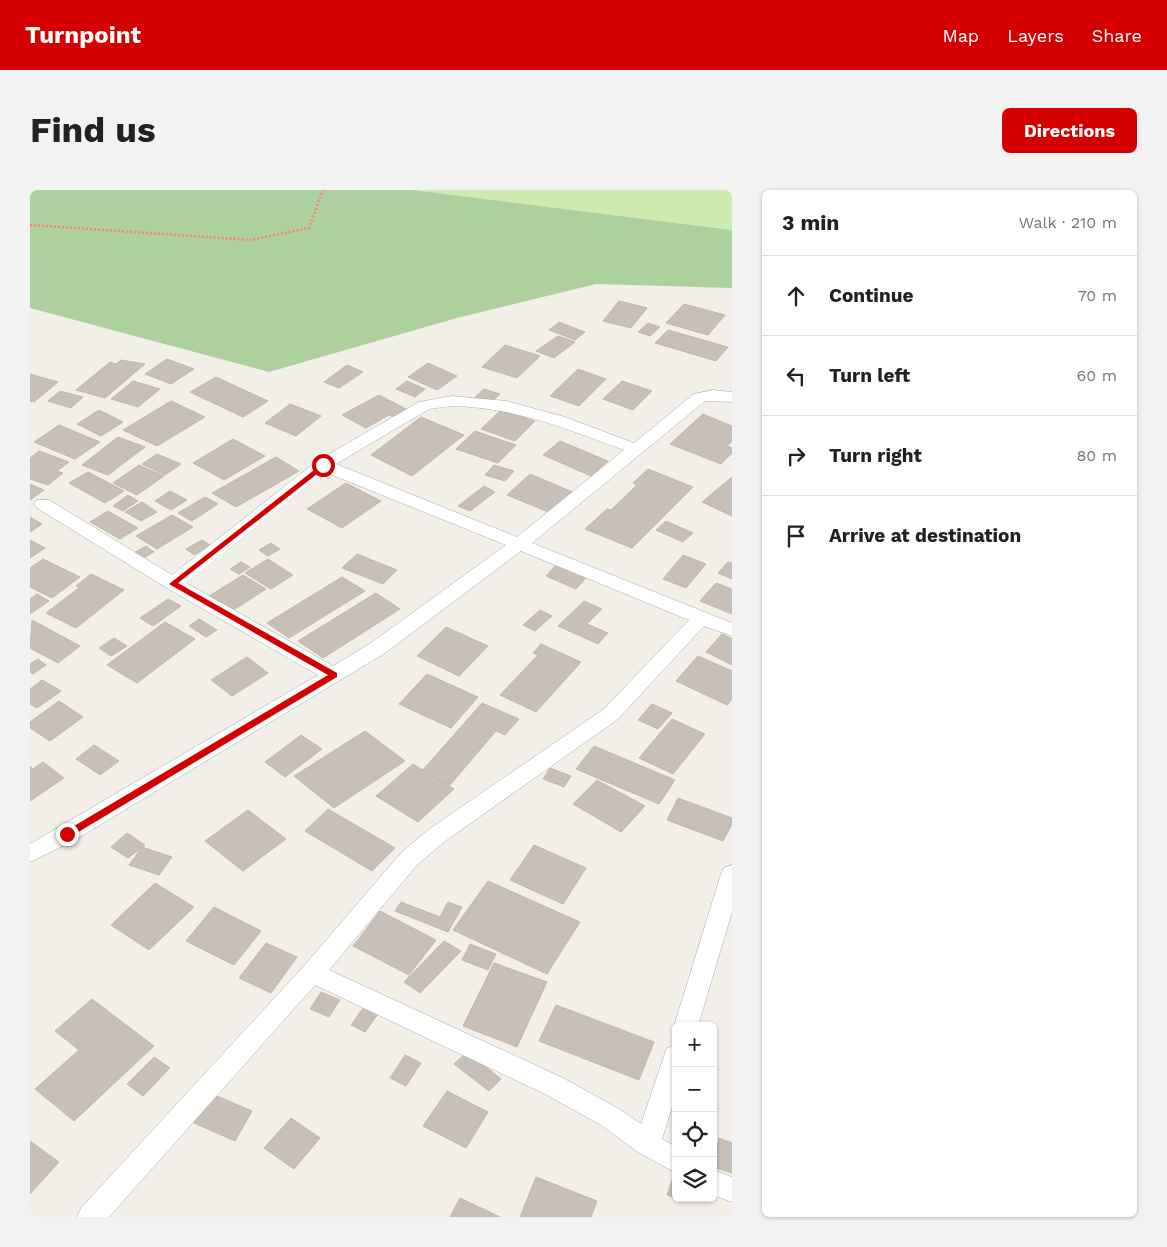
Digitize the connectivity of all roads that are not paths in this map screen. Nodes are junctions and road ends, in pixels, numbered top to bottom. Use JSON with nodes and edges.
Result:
{"nodes":[{"id":1,"x":732,"y":397,"type":"edge"},
{"id":2,"x":636,"y":449,"type":"junction"},
{"id":3,"x":323,"y":465,"type":"junction"},
{"id":4,"x":43,"y":504,"type":"dead end"},
{"id":5,"x":521,"y":543,"type":"junction"},
{"id":6,"x":173,"y":584,"type":"junction"},
{"id":7,"x":701,"y":618,"type":"junction"},
{"id":8,"x":732,"y":630,"type":"edge"},
{"id":9,"x":334,"y":675,"type":"junction"},
{"id":10,"x":30,"y":854,"type":"edge"},
{"id":11,"x":732,"y":874,"type":"edge"},
{"id":12,"x":312,"y":973,"type":"junction"},
{"id":13,"x":687,"y":1022,"type":"edge"},
{"id":14,"x":672,"y":1067,"type":"edge"},
{"id":15,"x":647,"y":1144,"type":"junction"},
{"id":16,"x":672,"y":1159,"type":"edge"},
{"id":17,"x":717,"y":1184,"type":"edge"},
{"id":18,"x":732,"y":1190,"type":"edge"},
{"id":19,"x":91,"y":1217,"type":"edge"}],
"edges":[{"from":1,"to":2,"type":"street"},
{"from":2,"to":3,"type":"street"},
{"from":2,"to":5,"type":"street"},
{"from":3,"to":5,"type":"street"},
{"from":3,"to":6,"type":"street"},
{"from":4,"to":6,"type":"street"},
{"from":5,"to":7,"type":"street"},
{"from":5,"to":9,"type":"street"},
{"from":6,"to":9,"type":"street"},
{"from":7,"to":8,"type":"street"},
{"from":7,"to":12,"type":"street"},
{"from":9,"to":10,"type":"street"},
{"from":11,"to":13,"type":"street"},
{"from":12,"to":15,"type":"street"},
{"from":12,"to":19,"type":"street"},
{"from":14,"to":15,"type":"street"},
{"from":15,"to":16,"type":"street"},
{"from":17,"to":18,"type":"street"}]}
